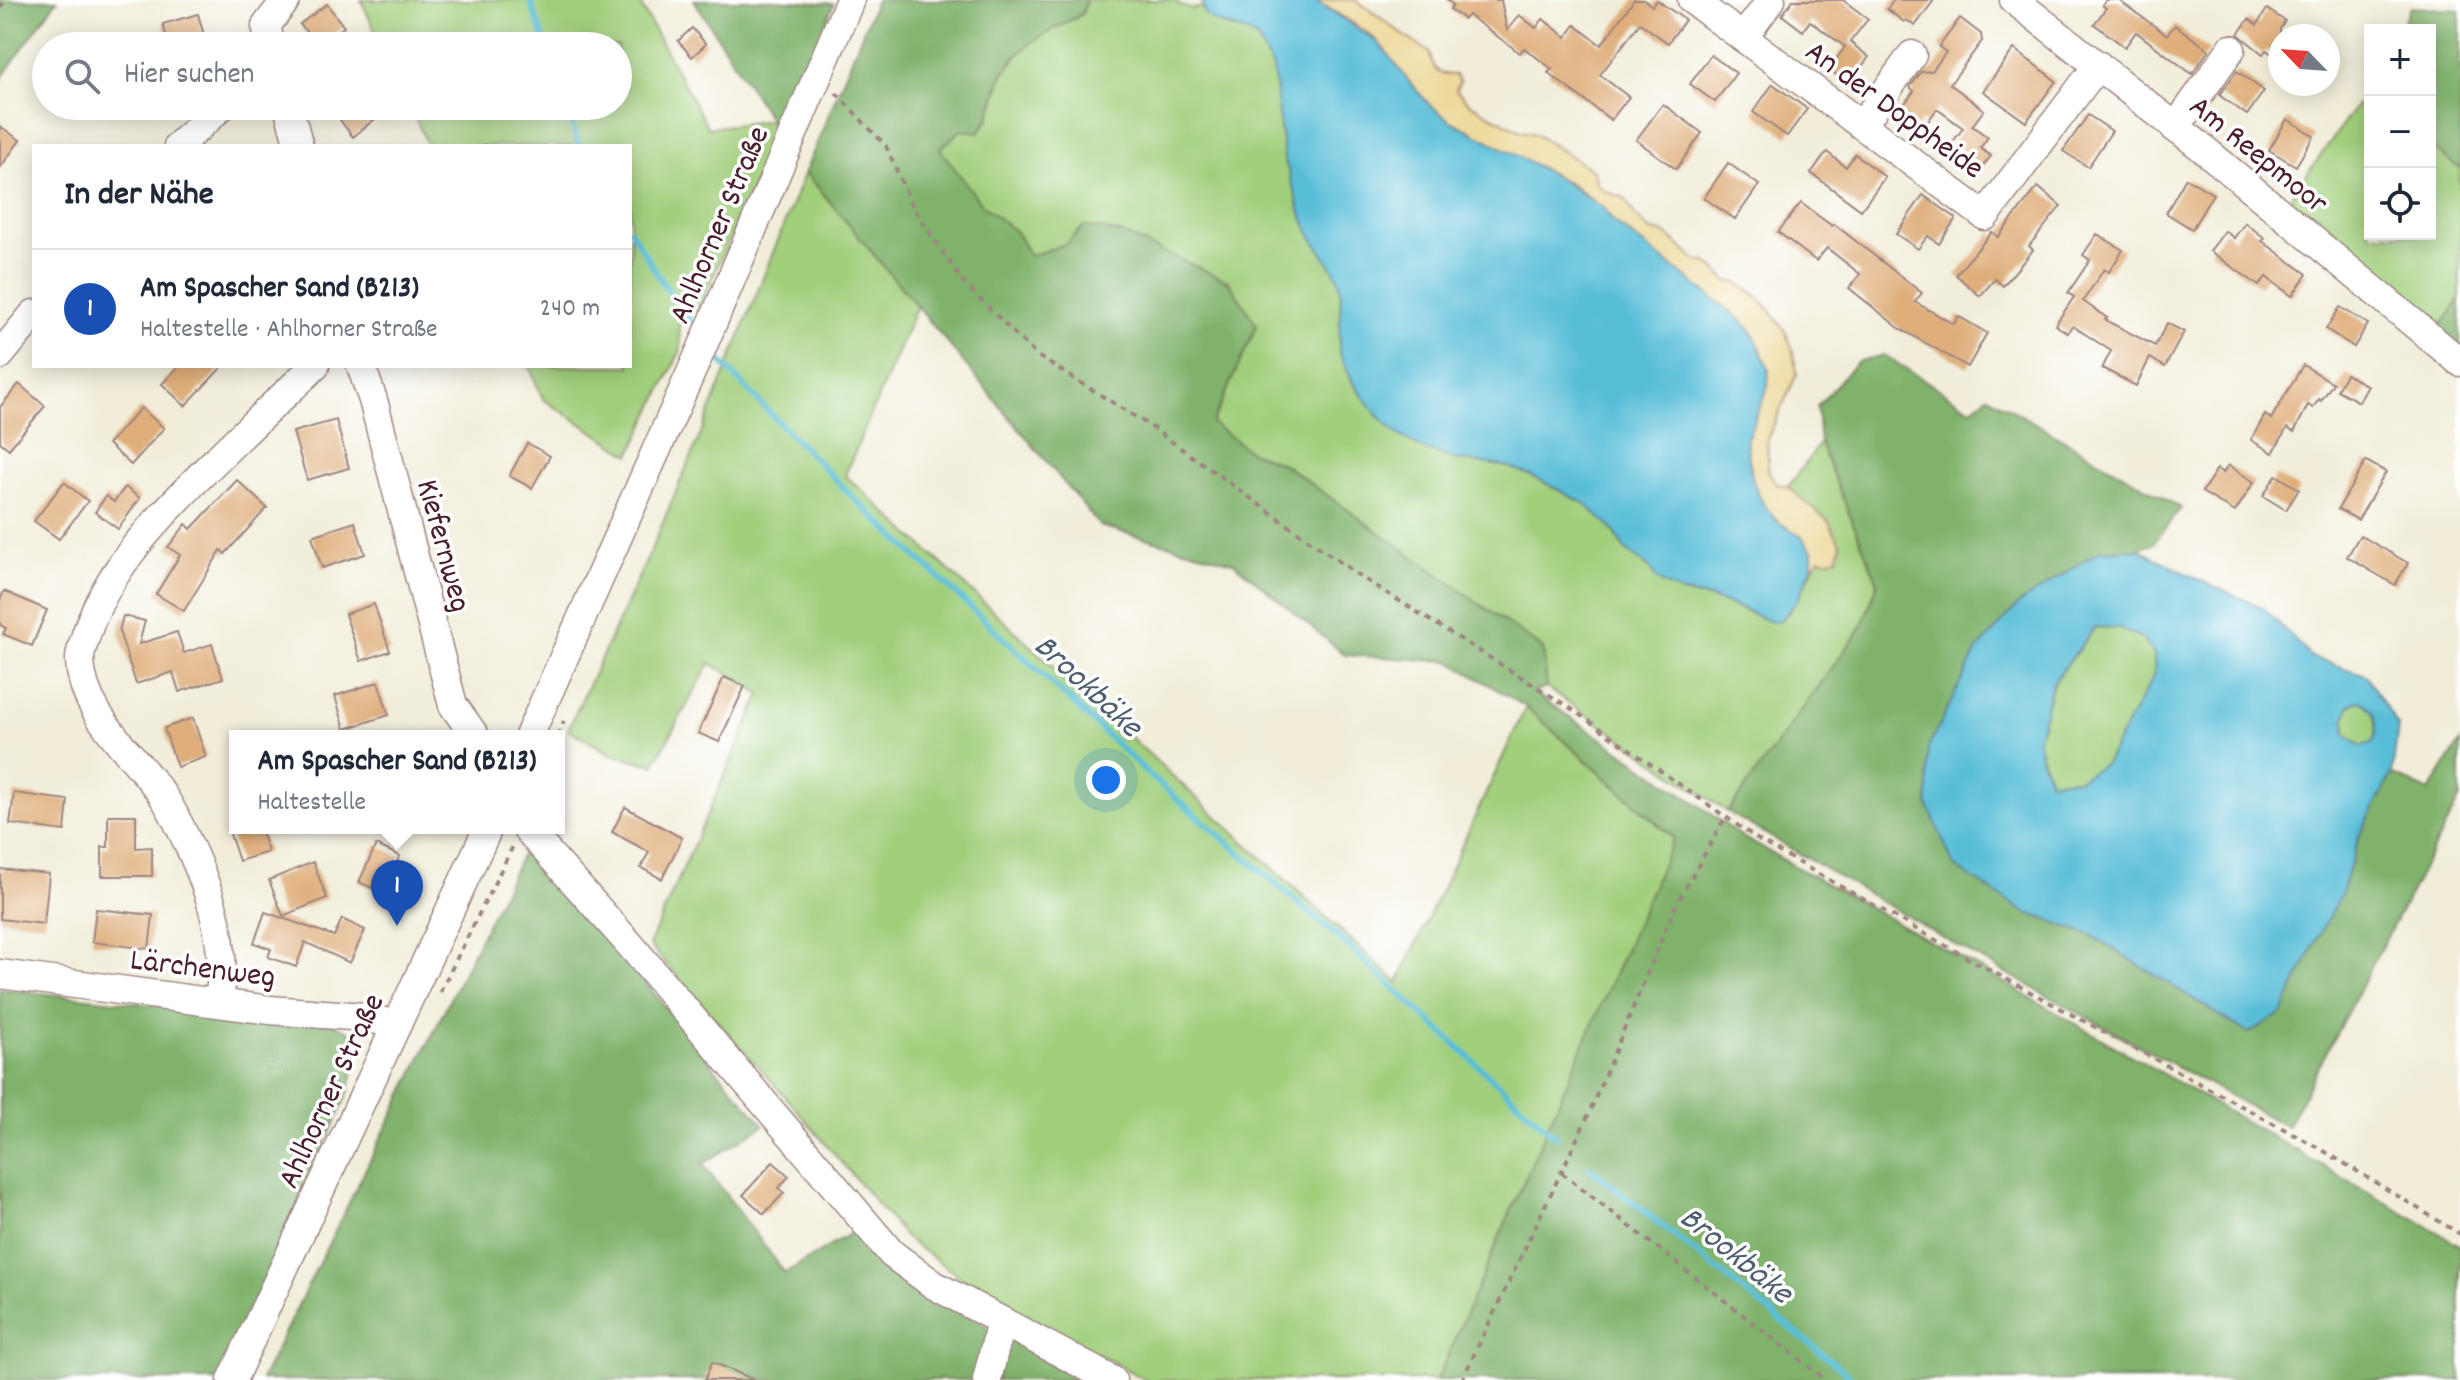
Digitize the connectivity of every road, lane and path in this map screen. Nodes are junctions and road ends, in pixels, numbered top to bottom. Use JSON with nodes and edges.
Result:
{"nodes":[{"id":1,"x":5,"y":0,"type":"edge"},
{"id":2,"x":286,"y":0,"type":"edge"},
{"id":3,"x":850,"y":0,"type":"edge"},
{"id":4,"x":1692,"y":0,"type":"edge"},
{"id":5,"x":1771,"y":0,"type":"edge"},
{"id":6,"x":2014,"y":0,"type":"edge"},
{"id":7,"x":0,"y":8,"type":"edge"},
{"id":8,"x":270,"y":32,"type":"edge"},
{"id":9,"x":1743,"y":38,"type":"junction"},
{"id":10,"x":2231,"y":49,"type":"dead end"},
{"id":11,"x":1912,"y":55,"type":"dead end"},
{"id":12,"x":2098,"y":65,"type":"junction"},
{"id":13,"x":819,"y":74,"type":"junction"},
{"id":14,"x":207,"y":120,"type":"edge"},
{"id":15,"x":292,"y":120,"type":"edge"},
{"id":16,"x":1862,"y":125,"type":"junction"},
{"id":17,"x":2175,"y":128,"type":"junction"},
{"id":18,"x":180,"y":144,"type":"edge"},
{"id":19,"x":298,"y":144,"type":"edge"},
{"id":20,"x":32,"y":316,"type":"edge"},
{"id":21,"x":0,"y":355,"type":"edge"},
{"id":22,"x":2460,"y":362,"type":"edge"},
{"id":23,"x":313,"y":368,"type":"edge"},
{"id":24,"x":362,"y":368,"type":"edge"},
{"id":25,"x":471,"y":730,"type":"edge"},
{"id":26,"x":532,"y":730,"type":"edge"},
{"id":27,"x":1725,"y":818,"type":"junction"},
{"id":28,"x":485,"y":834,"type":"edge"},
{"id":29,"x":531,"y":834,"type":"edge"},
{"id":30,"x":0,"y":974,"type":"edge"},
{"id":31,"x":219,"y":1001,"type":"junction"},
{"id":32,"x":397,"y":1025,"type":"junction"},
{"id":33,"x":1562,"y":1173,"type":"junction"},
{"id":34,"x":2460,"y":1234,"type":"edge"},
{"id":35,"x":1001,"y":1321,"type":"junction"},
{"id":36,"x":232,"y":1380,"type":"edge"},
{"id":37,"x":987,"y":1380,"type":"edge"},
{"id":38,"x":1112,"y":1380,"type":"edge"},
{"id":39,"x":1462,"y":1380,"type":"edge"},
{"id":40,"x":1826,"y":1380,"type":"edge"}],
"edges":[{"from":1,"to":7,"type":"path"},
{"from":2,"to":8,"type":"street"},
{"from":3,"to":13,"type":"street","name":"Ahlhorner Straße"},
{"from":4,"to":9,"type":"street","name":"An der Doppheide"},
{"from":5,"to":9,"type":"street"},
{"from":6,"to":12,"type":"street","name":"Am Reepmoor"},
{"from":9,"to":16,"type":"street","name":"An der Doppheide"},
{"from":10,"to":17,"type":"street"},
{"from":11,"to":16,"type":"street"},
{"from":12,"to":16,"type":"street","name":"An der Doppheide"},
{"from":12,"to":17,"type":"street","name":"Am Reepmoor"},
{"from":13,"to":26,"type":"street","name":"Ahlhorner Straße"},
{"from":13,"to":27,"type":"path"},
{"from":14,"to":18,"type":"street"},
{"from":15,"to":19,"type":"street"},
{"from":17,"to":22,"type":"street","name":"Am Reepmoor"},
{"from":20,"to":21,"type":"street"},
{"from":23,"to":31,"type":"street"},
{"from":24,"to":25,"type":"street","name":"Kiefernweg"},
{"from":27,"to":33,"type":"path"},
{"from":27,"to":34,"type":"path"},
{"from":28,"to":32,"type":"street","name":"Ahlhorner Straße"},
{"from":29,"to":35,"type":"street"},
{"from":30,"to":31,"type":"street","name":"Lärchenweg"},
{"from":31,"to":32,"type":"street","name":"Lärchenweg"},
{"from":32,"to":36,"type":"street","name":"Ahlhorner Straße"},
{"from":33,"to":39,"type":"path"},
{"from":33,"to":40,"type":"path"},
{"from":35,"to":37,"type":"street"},
{"from":35,"to":38,"type":"street"}]}
